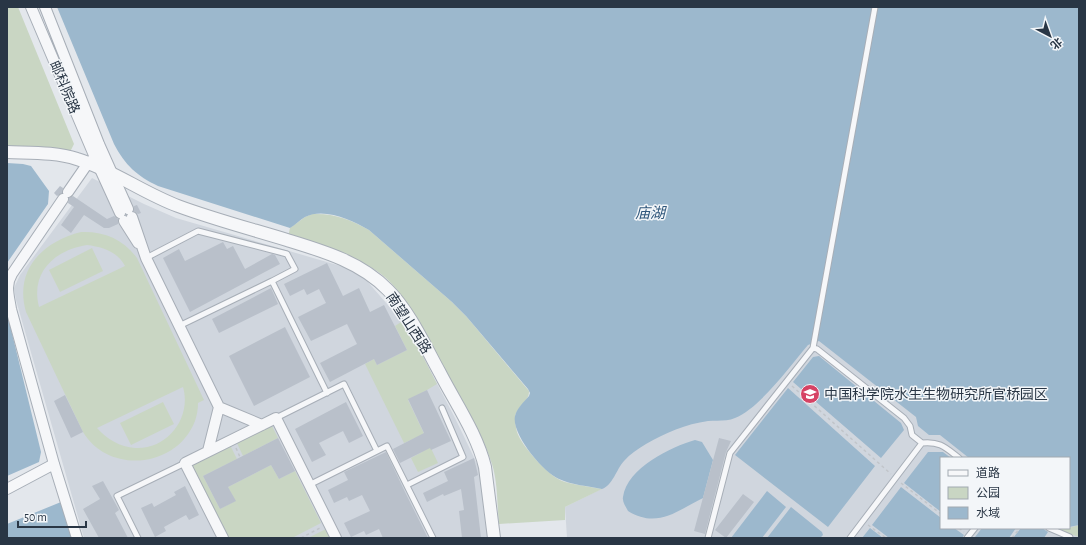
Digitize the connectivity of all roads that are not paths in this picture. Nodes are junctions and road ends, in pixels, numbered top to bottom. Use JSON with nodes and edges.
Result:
{"nodes":[{"id":1,"x":31,"y":7,"type":"edge"},
{"id":2,"x":45,"y":7,"type":"edge"},
{"id":3,"x":875,"y":7,"type":"edge"},
{"id":4,"x":7,"y":152,"type":"edge"},
{"id":5,"x":96,"y":160,"type":"junction"},
{"id":6,"x":112,"y":174,"type":"junction"},
{"id":7,"x":126,"y":215,"type":"junction"},
{"id":8,"x":145,"y":255,"type":"junction"},
{"id":9,"x":272,"y":281,"type":"junction"},
{"id":10,"x":179,"y":326,"type":"junction"},
{"id":11,"x":813,"y":348,"type":"junction"},
{"id":12,"x":327,"y":393,"type":"junction"},
{"id":13,"x":219,"y":406,"type":"junction"},
{"id":14,"x":442,"y":408,"type":"dead end"},
{"id":15,"x":276,"y":418,"type":"junction"},
{"id":16,"x":262,"y":425,"type":"junction"},
{"id":17,"x":922,"y":443,"type":"junction"},
{"id":18,"x":377,"y":451,"type":"junction"},
{"id":19,"x":208,"y":452,"type":"junction"},
{"id":20,"x":958,"y":457,"type":"edge"},
{"id":21,"x":185,"y":463,"type":"junction"},
{"id":22,"x":54,"y":464,"type":"junction"},
{"id":23,"x":309,"y":485,"type":"junction"},
{"id":24,"x":407,"y":485,"type":"junction"},
{"id":25,"x":7,"y":489,"type":"edge"},
{"id":26,"x":974,"y":529,"type":"edge"},
{"id":27,"x":1050,"y":529,"type":"edge"},
{"id":28,"x":77,"y":538,"type":"edge"},
{"id":29,"x":138,"y":538,"type":"edge"},
{"id":30,"x":222,"y":538,"type":"edge"},
{"id":31,"x":336,"y":538,"type":"edge"},
{"id":32,"x":433,"y":538,"type":"edge"},
{"id":33,"x":494,"y":538,"type":"edge"},
{"id":34,"x":708,"y":538,"type":"edge"},
{"id":35,"x":850,"y":538,"type":"edge"},
{"id":36,"x":967,"y":538,"type":"edge"},
{"id":37,"x":1072,"y":538,"type":"edge"}],
"edges":[{"from":1,"to":5,"type":"street","name":"邮科院路"},
{"from":2,"to":5,"type":"street"},
{"from":3,"to":11,"type":"lane"},
{"from":4,"to":5,"type":"street","name":"南望山西路"},
{"from":5,"to":6,"type":"street","name":"南望山西路"},
{"from":5,"to":7,"type":"street"},
{"from":5,"to":22,"type":"street"},
{"from":6,"to":7,"type":"street"},
{"from":6,"to":33,"type":"street","name":"南望山西路"},
{"from":7,"to":8,"type":"street"},
{"from":8,"to":9,"type":"lane"},
{"from":8,"to":10,"type":"street"},
{"from":9,"to":10,"type":"lane"},
{"from":9,"to":12,"type":"lane"},
{"from":10,"to":13,"type":"street"},
{"from":11,"to":17,"type":"lane"},
{"from":11,"to":34,"type":"lane"},
{"from":12,"to":15,"type":"lane"},
{"from":12,"to":18,"type":"lane"},
{"from":13,"to":16,"type":"street"},
{"from":13,"to":19,"type":"street"},
{"from":14,"to":24,"type":"lane"},
{"from":15,"to":16,"type":"street"},
{"from":15,"to":23,"type":"street"},
{"from":16,"to":19,"type":"street"},
{"from":17,"to":20,"type":"lane"},
{"from":17,"to":35,"type":"lane"},
{"from":18,"to":23,"type":"lane"},
{"from":18,"to":24,"type":"lane"},
{"from":19,"to":21,"type":"street"},
{"from":21,"to":29,"type":"lane"},
{"from":21,"to":30,"type":"street"},
{"from":22,"to":25,"type":"street"},
{"from":22,"to":28,"type":"street"},
{"from":23,"to":31,"type":"street"},
{"from":24,"to":32,"type":"lane"},
{"from":26,"to":36,"type":"lane"},
{"from":27,"to":37,"type":"lane"}]}
